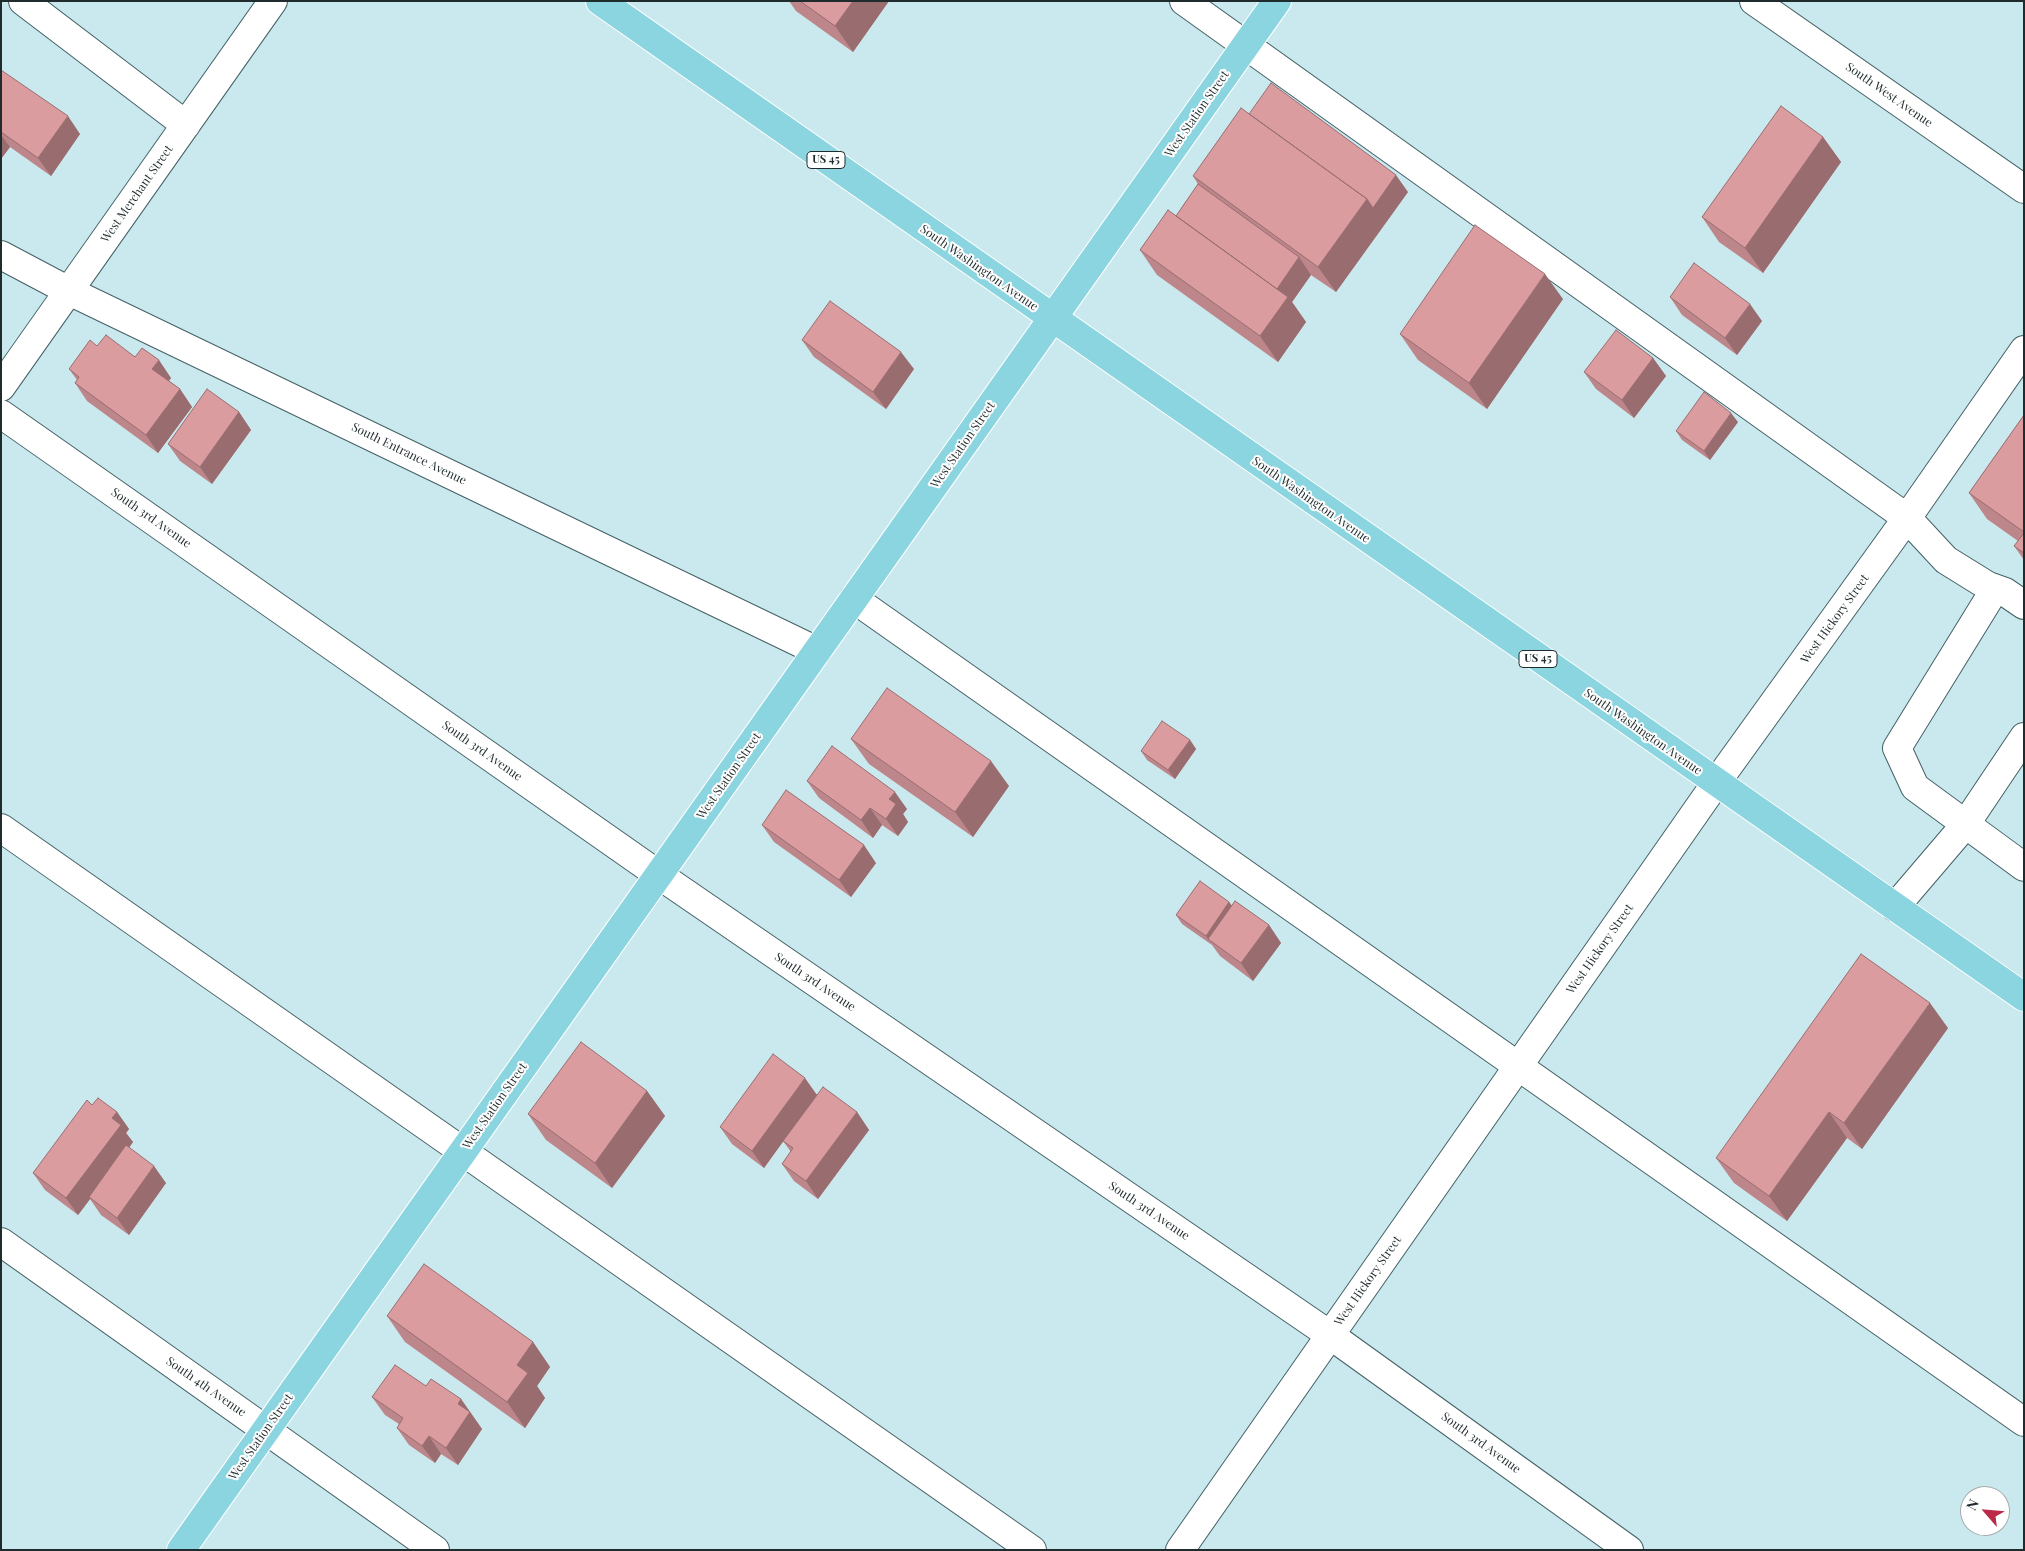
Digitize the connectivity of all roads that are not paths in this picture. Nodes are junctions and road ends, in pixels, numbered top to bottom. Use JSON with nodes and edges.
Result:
{"nodes":[{"id":1,"x":23,"y":1,"type":"edge"},
{"id":2,"x":273,"y":1,"type":"edge"},
{"id":3,"x":1184,"y":1,"type":"edge"},
{"id":4,"x":1277,"y":1,"type":"edge"},
{"id":5,"x":1754,"y":1,"type":"edge"},
{"id":6,"x":606,"y":3,"type":"edge"},
{"id":7,"x":1246,"y":45,"type":"junction"},
{"id":8,"x":186,"y":125,"type":"junction"},
{"id":9,"x":2024,"y":189,"type":"edge"},
{"id":10,"x":1,"y":255,"type":"edge"},
{"id":11,"x":70,"y":291,"type":"junction"},
{"id":12,"x":1052,"y":319,"type":"junction"},
{"id":13,"x":2024,"y":350,"type":"edge"},
{"id":14,"x":1,"y":387,"type":"edge"},
{"id":15,"x":1,"y":414,"type":"edge"},
{"id":16,"x":1907,"y":518,"type":"junction"},
{"id":17,"x":1995,"y":589,"type":"junction"},
{"id":18,"x":854,"y":599,"type":"junction"},
{"id":19,"x":2024,"y":605,"type":"edge"},
{"id":20,"x":817,"y":651,"type":"junction"},
{"id":21,"x":2024,"y":737,"type":"edge"},
{"id":22,"x":1716,"y":783,"type":"junction"},
{"id":23,"x":1965,"y":825,"type":"junction"},
{"id":24,"x":1,"y":828,"type":"edge"},
{"id":25,"x":2024,"y":868,"type":"edge"},
{"id":26,"x":659,"y":875,"type":"junction"},
{"id":27,"x":1895,"y":907,"type":"junction"},
{"id":28,"x":2024,"y":997,"type":"edge"},
{"id":29,"x":1518,"y":1066,"type":"junction"},
{"id":30,"x":463,"y":1152,"type":"junction"},
{"id":31,"x":1,"y":1242,"type":"edge"},
{"id":32,"x":1330,"y":1335,"type":"junction"},
{"id":33,"x":2024,"y":1422,"type":"edge"},
{"id":34,"x":266,"y":1430,"type":"junction"},
{"id":35,"x":181,"y":1550,"type":"edge"},
{"id":36,"x":435,"y":1550,"type":"edge"},
{"id":37,"x":1032,"y":1550,"type":"edge"},
{"id":38,"x":1180,"y":1550,"type":"edge"},
{"id":39,"x":1629,"y":1550,"type":"edge"}],
"edges":[{"from":1,"to":8,"type":"street"},
{"from":2,"to":8,"type":"street","name":"West Merchant Street"},
{"from":3,"to":7,"type":"street"},
{"from":4,"to":7,"type":"main road","name":"West Station Street"},
{"from":5,"to":9,"type":"street","name":"South West Avenue"},
{"from":6,"to":12,"type":"main road","name":"South Washington Avenue","number":"US 45"},
{"from":7,"to":12,"type":"main road","name":"West Station Street"},
{"from":7,"to":16,"type":"street"},
{"from":8,"to":11,"type":"street","name":"West Merchant Street"},
{"from":10,"to":11,"type":"street","name":"South Entrance Avenue"},
{"from":11,"to":14,"type":"street","name":"West Merchant Street"},
{"from":11,"to":20,"type":"street","name":"South Entrance Avenue"},
{"from":12,"to":18,"type":"main road","name":"West Station Street"},
{"from":12,"to":22,"type":"main road","name":"South Washington Avenue","number":"US 45"},
{"from":13,"to":16,"type":"street","name":"West Hickory Street"},
{"from":15,"to":26,"type":"street","name":"South 3rd Avenue"},
{"from":16,"to":17,"type":"street"},
{"from":16,"to":22,"type":"street","name":"West Hickory Street"},
{"from":17,"to":19,"type":"street"},
{"from":17,"to":23,"type":"street"},
{"from":18,"to":20,"type":"main road","name":"West Station Street"},
{"from":18,"to":29,"type":"street"},
{"from":20,"to":26,"type":"main road","name":"West Station Street"},
{"from":21,"to":23,"type":"street"},
{"from":22,"to":27,"type":"main road","name":"South Washington Avenue","number":"US 45"},
{"from":22,"to":29,"type":"street","name":"West Hickory Street"},
{"from":23,"to":25,"type":"street"},
{"from":23,"to":27,"type":"street"},
{"from":24,"to":30,"type":"street"},
{"from":26,"to":30,"type":"main road","name":"West Station Street"},
{"from":26,"to":32,"type":"street","name":"South 3rd Avenue"},
{"from":27,"to":28,"type":"main road","name":"South Washington Avenue","number":"US 45"},
{"from":29,"to":32,"type":"street","name":"West Hickory Street"},
{"from":29,"to":33,"type":"street"},
{"from":30,"to":34,"type":"main road","name":"West Station Street"},
{"from":30,"to":37,"type":"street"},
{"from":31,"to":34,"type":"street","name":"South 4th Avenue"},
{"from":32,"to":38,"type":"street","name":"West Hickory Street"},
{"from":32,"to":39,"type":"street","name":"South 3rd Avenue"},
{"from":34,"to":35,"type":"main road","name":"West Station Street"},
{"from":34,"to":36,"type":"street","name":"South 4th Avenue"}]}
